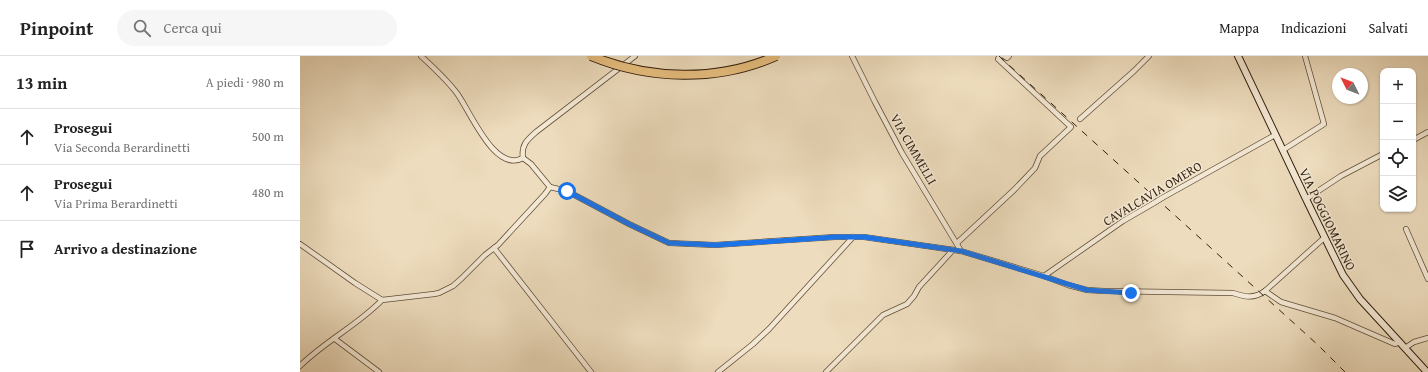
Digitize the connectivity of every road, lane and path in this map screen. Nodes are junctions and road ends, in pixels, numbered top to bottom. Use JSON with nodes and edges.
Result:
{"nodes":[{"id":1,"x":421,"y":56,"type":"edge"},
{"id":2,"x":591,"y":56,"type":"edge"},
{"id":3,"x":635,"y":56,"type":"edge"},
{"id":4,"x":776,"y":56,"type":"edge"},
{"id":5,"x":853,"y":56,"type":"edge"},
{"id":6,"x":1000,"y":56,"type":"edge"},
{"id":7,"x":1004,"y":56,"type":"edge"},
{"id":8,"x":1009,"y":56,"type":"edge"},
{"id":9,"x":1148,"y":56,"type":"edge"},
{"id":10,"x":1238,"y":56,"type":"edge"},
{"id":11,"x":1305,"y":56,"type":"edge"},
{"id":12,"x":1080,"y":118,"type":"dead end"},
{"id":13,"x":1428,"y":132,"type":"edge"},
{"id":14,"x":1275,"y":135,"type":"junction"},
{"id":15,"x":1416,"y":138,"type":"edge"},
{"id":16,"x":1282,"y":150,"type":"junction"},
{"id":17,"x":1380,"y":156,"type":"edge"},
{"id":18,"x":523,"y":158,"type":"junction"},
{"id":19,"x":550,"y":187,"type":"junction"},
{"id":20,"x":1306,"y":199,"type":"junction"},
{"id":21,"x":1406,"y":230,"type":"dead end"},
{"id":22,"x":854,"y":237,"type":"junction"},
{"id":23,"x":1324,"y":238,"type":"junction"},
{"id":24,"x":958,"y":243,"type":"junction"},
{"id":25,"x":300,"y":244,"type":"edge"},
{"id":26,"x":494,"y":248,"type":"junction"},
{"id":27,"x":953,"y":250,"type":"junction"},
{"id":28,"x":961,"y":251,"type":"junction"},
{"id":29,"x":1044,"y":276,"type":"junction"},
{"id":30,"x":1428,"y":279,"type":"edge"},
{"id":31,"x":1265,"y":290,"type":"junction"},
{"id":32,"x":382,"y":300,"type":"junction"},
{"id":33,"x":1428,"y":338,"type":"edge"},
{"id":34,"x":335,"y":339,"type":"junction"},
{"id":35,"x":1400,"y":342,"type":"junction"},
{"id":36,"x":1405,"y":348,"type":"junction"},
{"id":37,"x":300,"y":366,"type":"edge"},
{"id":38,"x":1424,"y":371,"type":"edge"},
{"id":39,"x":378,"y":372,"type":"edge"},
{"id":40,"x":592,"y":372,"type":"edge"},
{"id":41,"x":718,"y":372,"type":"edge"},
{"id":42,"x":826,"y":372,"type":"edge"}],
"edges":[{"from":1,"to":18,"type":"street"},
{"from":2,"to":4,"type":"highway","bridge":true},
{"from":3,"to":18,"type":"street"},
{"from":5,"to":24,"type":"street","name":"VIA CIMMELLI"},
{"from":6,"to":24,"type":"street"},
{"from":7,"to":8,"type":"street"},
{"from":9,"to":12,"type":"street"},
{"from":10,"to":14,"type":"main road","name":"VIA POGGIOMARINO"},
{"from":11,"to":16,"type":"street"},
{"from":13,"to":15,"type":"street"},
{"from":14,"to":16,"type":"main road","name":"VIA POGGIOMARINO"},
{"from":14,"to":29,"type":"street","name":"CAVALCAVIA OMERO","bridge":true},
{"from":16,"to":20,"type":"main road","name":"VIA POGGIOMARINO"},
{"from":17,"to":20,"type":"street"},
{"from":18,"to":19,"type":"street"},
{"from":19,"to":22,"type":"street"},
{"from":19,"to":26,"type":"street"},
{"from":20,"to":23,"type":"main road","name":"VIA POGGIOMARINO"},
{"from":21,"to":30,"type":"street"},
{"from":22,"to":27,"type":"street"},
{"from":22,"to":41,"type":"street"},
{"from":23,"to":31,"type":"street"},
{"from":23,"to":35,"type":"main road","name":"VIA POGGIOMARINO"},
{"from":24,"to":28,"type":"street","name":"VIA CIMMELLI"},
{"from":25,"to":32,"type":"street"},
{"from":26,"to":32,"type":"street"},
{"from":26,"to":40,"type":"street"},
{"from":27,"to":28,"type":"street"},
{"from":27,"to":42,"type":"street"},
{"from":28,"to":29,"type":"street"},
{"from":29,"to":31,"type":"street"},
{"from":31,"to":35,"type":"street"},
{"from":32,"to":34,"type":"street"},
{"from":33,"to":36,"type":"street"},
{"from":34,"to":37,"type":"street"},
{"from":34,"to":39,"type":"street"},
{"from":35,"to":36,"type":"main road","name":"VIA POGGIOMARINO"},
{"from":36,"to":38,"type":"main road","name":"VIA POGGIOMARINO"}]}
